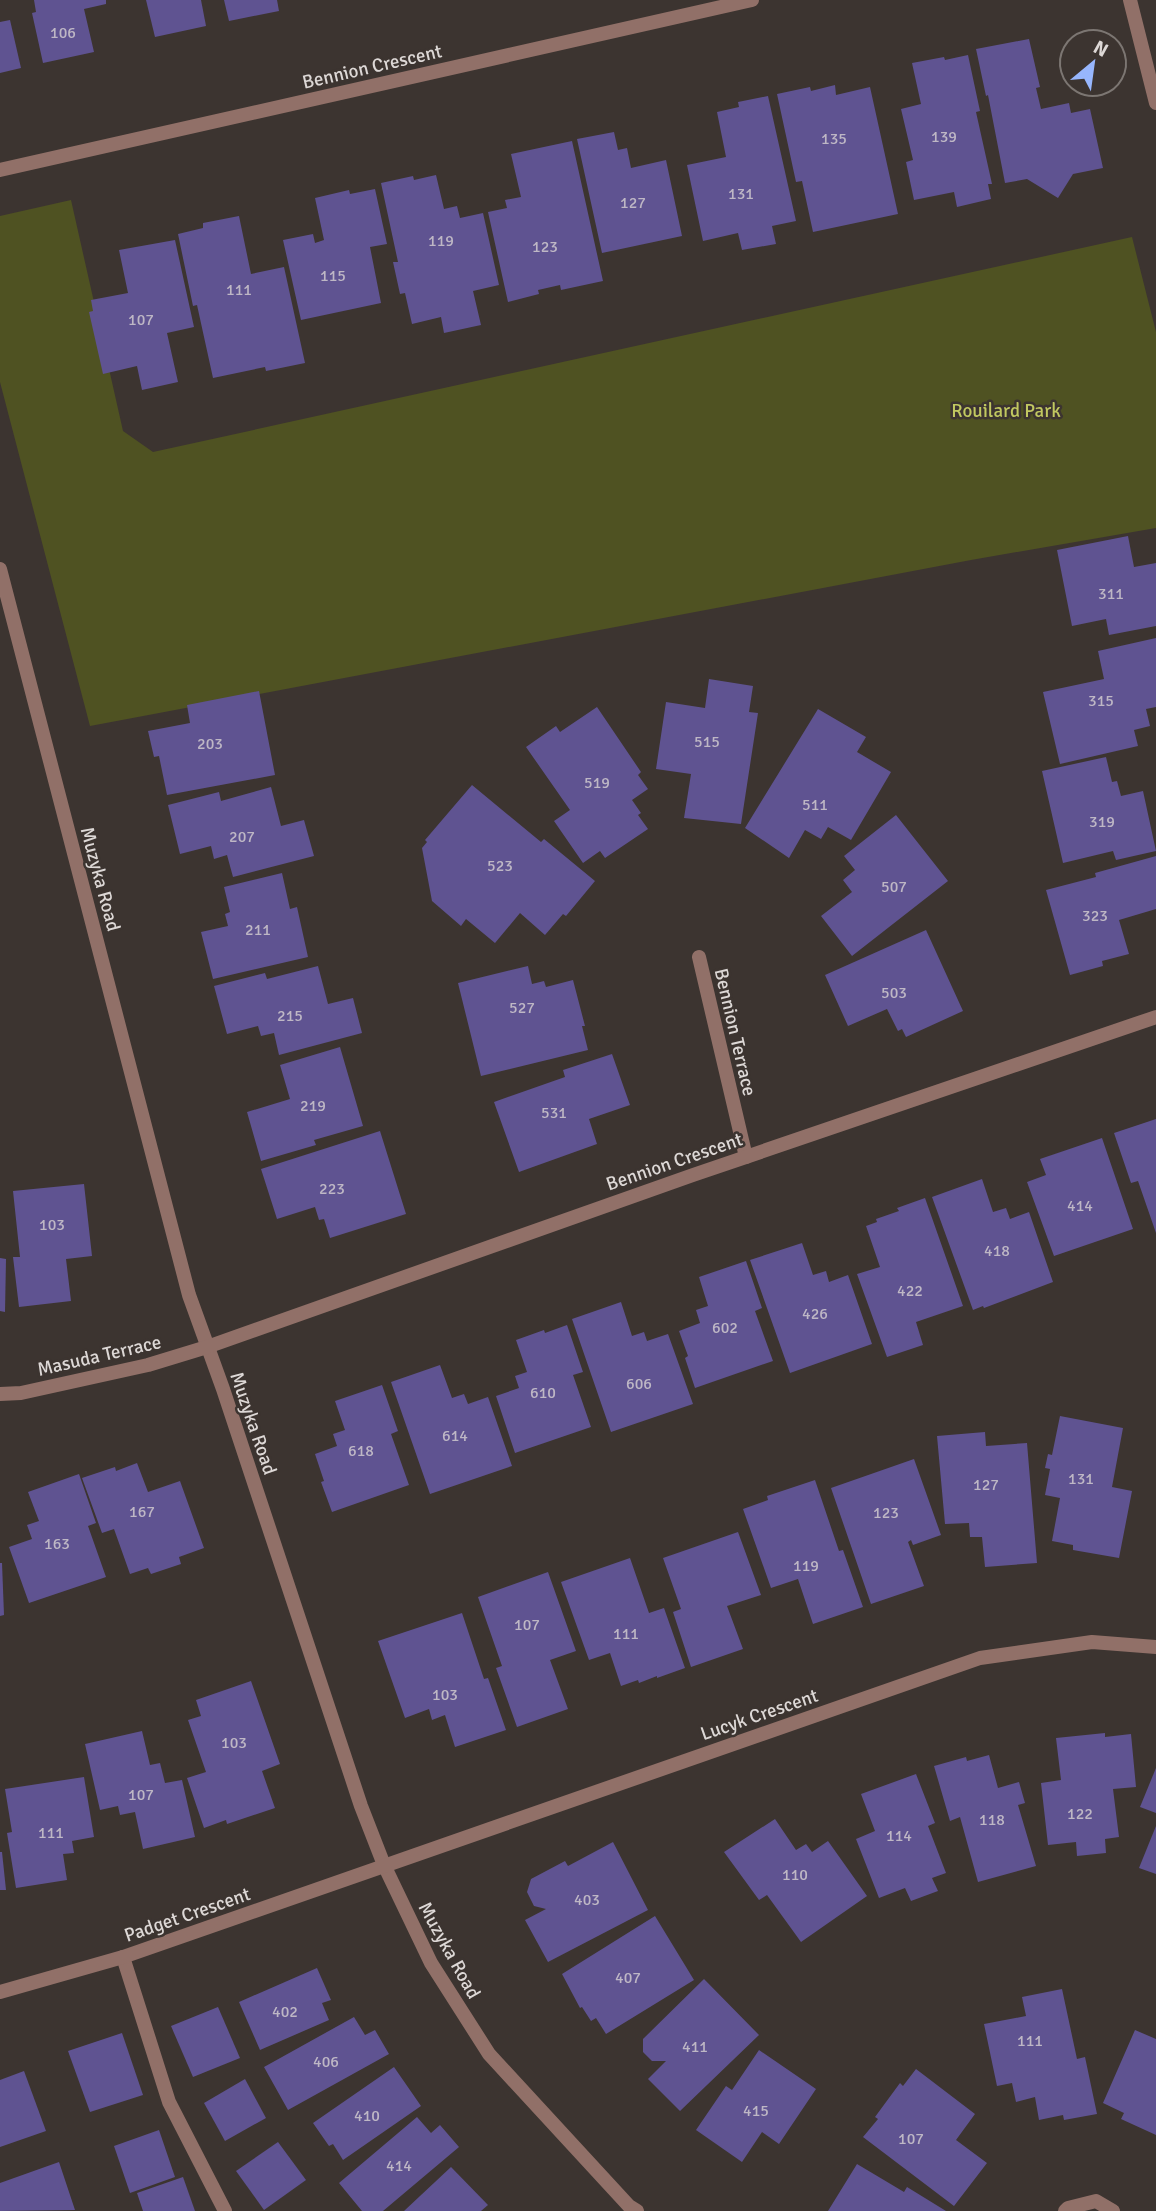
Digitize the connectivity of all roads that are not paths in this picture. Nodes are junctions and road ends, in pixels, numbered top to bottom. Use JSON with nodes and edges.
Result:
{"nodes":[{"id":1,"x":752,"y":0,"type":"edge"},
{"id":2,"x":1130,"y":0,"type":"edge"},
{"id":3,"x":1156,"y":103,"type":"edge"},
{"id":4,"x":0,"y":170,"type":"edge"},
{"id":5,"x":0,"y":569,"type":"edge"},
{"id":6,"x":699,"y":957,"type":"dead end"},
{"id":7,"x":1156,"y":1017,"type":"edge"},
{"id":8,"x":746,"y":1157,"type":"junction"},
{"id":9,"x":207,"y":1347,"type":"junction"},
{"id":10,"x":0,"y":1394,"type":"edge"},
{"id":11,"x":1156,"y":1647,"type":"edge"},
{"id":12,"x":384,"y":1866,"type":"junction"},
{"id":13,"x":123,"y":1957,"type":"junction"},
{"id":14,"x":0,"y":1992,"type":"edge"},
{"id":15,"x":631,"y":2209,"type":"edge"},
{"id":16,"x":225,"y":2211,"type":"edge"},
{"id":17,"x":1065,"y":2211,"type":"edge"},
{"id":18,"x":1113,"y":2211,"type":"edge"}],
"edges":[{"from":1,"to":4,"type":"street","name":"Bennion Crescent"},
{"from":2,"to":3,"type":"street"},
{"from":5,"to":9,"type":"street","name":"Muzyka Road"},
{"from":6,"to":8,"type":"street","name":"Bennion Terrace"},
{"from":7,"to":8,"type":"street","name":"Bennion Crescent"},
{"from":8,"to":9,"type":"street","name":"Bennion Crescent"},
{"from":9,"to":10,"type":"street","name":"Masuda Terrace"},
{"from":9,"to":12,"type":"street","name":"Muzyka Road"},
{"from":11,"to":12,"type":"street","name":"Lucyk Crescent"},
{"from":12,"to":13,"type":"street","name":"Padget Crescent"},
{"from":12,"to":15,"type":"street","name":"Muzyka Road"},
{"from":13,"to":14,"type":"street","name":"Padget Crescent"},
{"from":13,"to":16,"type":"street"},
{"from":17,"to":18,"type":"street"}]}
